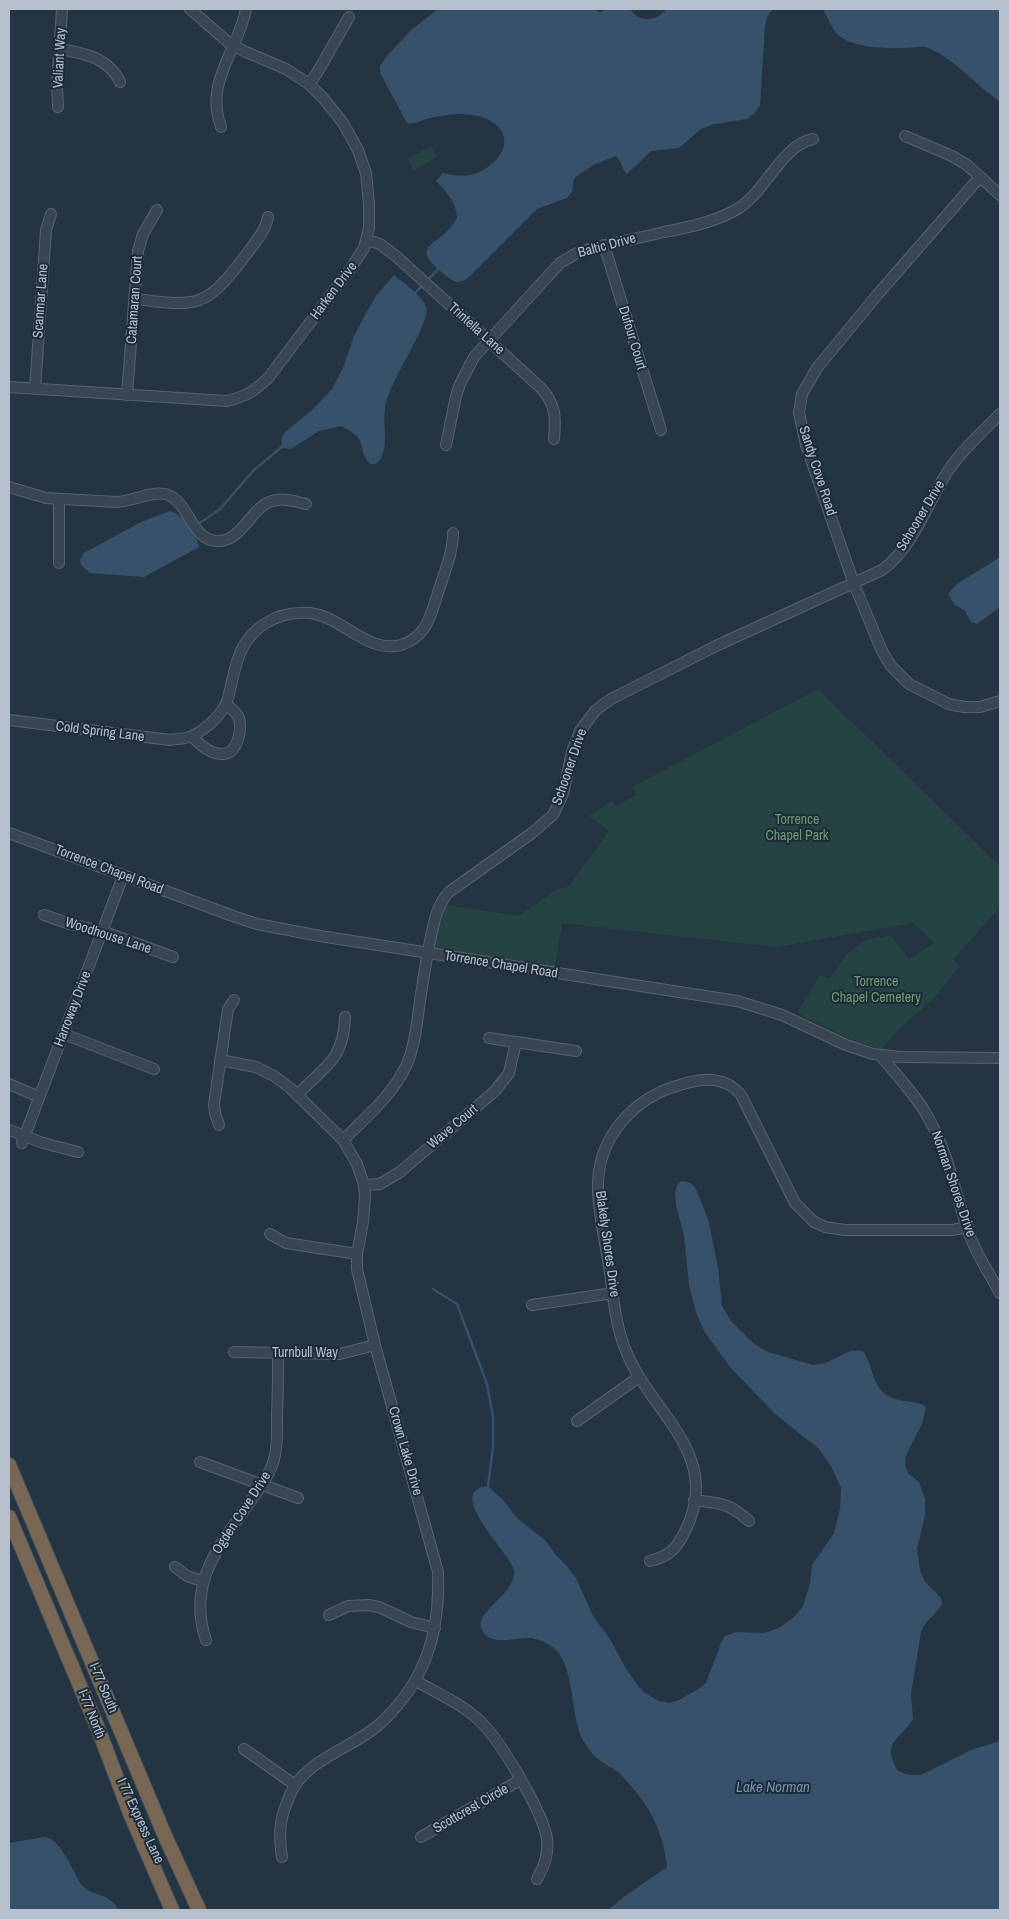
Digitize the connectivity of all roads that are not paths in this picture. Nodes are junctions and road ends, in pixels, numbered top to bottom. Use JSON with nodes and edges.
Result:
{"nodes":[{"id":1,"x":62,"y":9,"type":"edge"},
{"id":2,"x":190,"y":9,"type":"edge"},
{"id":3,"x":246,"y":9,"type":"edge"},
{"id":4,"x":349,"y":17,"type":"dead end"},
{"id":5,"x":234,"y":46,"type":"junction"},
{"id":6,"x":60,"y":49,"type":"junction"},
{"id":7,"x":120,"y":82,"type":"dead end"},
{"id":8,"x":309,"y":84,"type":"junction"},
{"id":9,"x":58,"y":107,"type":"dead end"},
{"id":10,"x":221,"y":127,"type":"dead end"},
{"id":11,"x":905,"y":136,"type":"dead end"},
{"id":12,"x":813,"y":139,"type":"dead end"},
{"id":13,"x":980,"y":177,"type":"junction"},
{"id":14,"x":1000,"y":195,"type":"edge"},
{"id":15,"x":156,"y":210,"type":"dead end"},
{"id":16,"x":51,"y":214,"type":"dead end"},
{"id":17,"x":268,"y":217,"type":"dead end"},
{"id":18,"x":367,"y":240,"type":"junction"},
{"id":19,"x":604,"y":245,"type":"junction"},
{"id":20,"x":135,"y":299,"type":"junction"},
{"id":21,"x":488,"y":340,"type":"junction"},
{"id":22,"x":9,"y":387,"type":"edge"},
{"id":23,"x":35,"y":389,"type":"junction"},
{"id":24,"x":127,"y":395,"type":"junction"},
{"id":25,"x":1000,"y":414,"type":"edge"},
{"id":26,"x":661,"y":430,"type":"dead end"},
{"id":27,"x":554,"y":439,"type":"dead end"},
{"id":28,"x":446,"y":446,"type":"dead end"},
{"id":29,"x":9,"y":487,"type":"edge"},
{"id":30,"x":60,"y":499,"type":"junction"},
{"id":31,"x":306,"y":504,"type":"dead end"},
{"id":32,"x":453,"y":533,"type":"dead end"},
{"id":33,"x":59,"y":563,"type":"dead end"},
{"id":34,"x":854,"y":584,"type":"junction"},
{"id":35,"x":1000,"y":701,"type":"edge"},
{"id":36,"x":226,"y":704,"type":"junction"},
{"id":37,"x":9,"y":720,"type":"edge"},
{"id":38,"x":192,"y":736,"type":"junction"},
{"id":39,"x":9,"y":833,"type":"edge"},
{"id":40,"x":123,"y":876,"type":"junction"},
{"id":41,"x":44,"y":915,"type":"dead end"},
{"id":42,"x":102,"y":931,"type":"junction"},
{"id":43,"x":428,"y":953,"type":"junction"},
{"id":44,"x":173,"y":957,"type":"dead end"},
{"id":45,"x":234,"y":1000,"type":"dead end"},
{"id":46,"x":345,"y":1017,"type":"dead end"},
{"id":47,"x":64,"y":1034,"type":"junction"},
{"id":48,"x":489,"y":1038,"type":"dead end"},
{"id":49,"x":516,"y":1042,"type":"junction"},
{"id":50,"x":576,"y":1051,"type":"dead end"},
{"id":51,"x":880,"y":1055,"type":"junction"},
{"id":52,"x":1000,"y":1058,"type":"edge"},
{"id":53,"x":220,"y":1060,"type":"junction"},
{"id":54,"x":154,"y":1070,"type":"dead end"},
{"id":55,"x":9,"y":1084,"type":"edge"},
{"id":56,"x":297,"y":1095,"type":"junction"},
{"id":57,"x":39,"y":1097,"type":"junction"},
{"id":58,"x":219,"y":1125,"type":"dead end"},
{"id":59,"x":9,"y":1130,"type":"edge"},
{"id":60,"x":23,"y":1139,"type":"junction"},
{"id":61,"x":343,"y":1140,"type":"junction"},
{"id":62,"x":78,"y":1152,"type":"dead end"},
{"id":63,"x":364,"y":1185,"type":"junction"},
{"id":64,"x":968,"y":1227,"type":"junction"},
{"id":65,"x":270,"y":1234,"type":"dead end"},
{"id":66,"x":357,"y":1254,"type":"junction"},
{"id":67,"x":613,"y":1293,"type":"junction"},
{"id":68,"x":1000,"y":1293,"type":"edge"},
{"id":69,"x":532,"y":1305,"type":"dead end"},
{"id":70,"x":375,"y":1345,"type":"junction"},
{"id":71,"x":234,"y":1352,"type":"dead end"},
{"id":72,"x":278,"y":1353,"type":"junction"},
{"id":73,"x":639,"y":1377,"type":"junction"},
{"id":74,"x":577,"y":1422,"type":"dead end"},
{"id":75,"x":200,"y":1462,"type":"dead end"},
{"id":76,"x":9,"y":1465,"type":"edge"},
{"id":77,"x":262,"y":1485,"type":"junction"},
{"id":78,"x":298,"y":1498,"type":"dead end"},
{"id":79,"x":694,"y":1500,"type":"junction"},
{"id":80,"x":9,"y":1517,"type":"edge"},
{"id":81,"x":749,"y":1521,"type":"dead end"},
{"id":82,"x":650,"y":1561,"type":"dead end"},
{"id":83,"x":175,"y":1567,"type":"dead end"},
{"id":84,"x":202,"y":1581,"type":"junction"},
{"id":85,"x":329,"y":1615,"type":"dead end"},
{"id":86,"x":435,"y":1628,"type":"junction"},
{"id":87,"x":206,"y":1640,"type":"dead end"},
{"id":88,"x":416,"y":1680,"type":"junction"},
{"id":89,"x":99,"y":1731,"type":"junction"},
{"id":90,"x":244,"y":1749,"type":"dead end"},
{"id":91,"x":520,"y":1780,"type":"junction"},
{"id":92,"x":295,"y":1785,"type":"junction"},
{"id":93,"x":165,"y":1836,"type":"junction"},
{"id":94,"x":421,"y":1837,"type":"dead end"},
{"id":95,"x":282,"y":1857,"type":"dead end"},
{"id":96,"x":537,"y":1879,"type":"dead end"},
{"id":97,"x":172,"y":1910,"type":"edge"},
{"id":98,"x":181,"y":1910,"type":"edge"},
{"id":99,"x":192,"y":1910,"type":"edge"},
{"id":100,"x":199,"y":1910,"type":"edge"}],
"edges":[{"from":1,"to":6,"type":"street","name":"Valiant Way"},
{"from":2,"to":5,"type":"street","name":"Harken Drive"},
{"from":3,"to":5,"type":"street"},
{"from":4,"to":8,"type":"street"},
{"from":5,"to":8,"type":"street","name":"Harken Drive"},
{"from":5,"to":10,"type":"street"},
{"from":6,"to":7,"type":"street"},
{"from":6,"to":9,"type":"street","name":"Valiant Way"},
{"from":8,"to":18,"type":"street","name":"Harken Drive"},
{"from":11,"to":13,"type":"street"},
{"from":12,"to":19,"type":"street","name":"Baltic Drive"},
{"from":13,"to":14,"type":"street"},
{"from":13,"to":34,"type":"street","name":"Sandy Cove Road"},
{"from":15,"to":20,"type":"street","name":"Catamaran Court"},
{"from":16,"to":23,"type":"street","name":"Scanmar Lane"},
{"from":17,"to":20,"type":"street"},
{"from":18,"to":21,"type":"street","name":"Trintella Lane"},
{"from":18,"to":24,"type":"street","name":"Harken Drive"},
{"from":19,"to":21,"type":"street","name":"Baltic Drive"},
{"from":19,"to":26,"type":"street","name":"Dufour Court"},
{"from":20,"to":24,"type":"street","name":"Catamaran Court"},
{"from":21,"to":27,"type":"street","name":"Trintella Lane"},
{"from":21,"to":28,"type":"street","name":"Baltic Drive"},
{"from":22,"to":23,"type":"street","name":"Harken Drive"},
{"from":23,"to":24,"type":"street","name":"Harken Drive"},
{"from":25,"to":34,"type":"street","name":"Schooner Drive"},
{"from":29,"to":30,"type":"street"},
{"from":30,"to":31,"type":"street"},
{"from":30,"to":33,"type":"street"},
{"from":32,"to":36,"type":"street","name":"Cold Spring Lane"},
{"from":34,"to":35,"type":"street","name":"Sandy Cove Road"},
{"from":34,"to":43,"type":"street","name":"Schooner Drive"},
{"from":36,"to":38,"type":"street","name":"Cold Spring Lane"},
{"from":36,"to":38,"type":"street"},
{"from":37,"to":38,"type":"street","name":"Cold Spring Lane"},
{"from":39,"to":40,"type":"street","name":"Torrence Chapel Road"},
{"from":40,"to":42,"type":"street","name":"Harroway Drive"},
{"from":40,"to":43,"type":"street","name":"Torrence Chapel Road"},
{"from":41,"to":42,"type":"street","name":"Woodhouse Lane"},
{"from":42,"to":44,"type":"street","name":"Woodhouse Lane"},
{"from":42,"to":47,"type":"street","name":"Harroway Drive"},
{"from":43,"to":51,"type":"street","name":"Torrence Chapel Road"},
{"from":43,"to":61,"type":"street","name":"Schooner Drive"},
{"from":45,"to":53,"type":"street"},
{"from":46,"to":56,"type":"street"},
{"from":47,"to":54,"type":"street"},
{"from":47,"to":57,"type":"street","name":"Harroway Drive"},
{"from":48,"to":49,"type":"street"},
{"from":49,"to":50,"type":"street"},
{"from":49,"to":63,"type":"street","name":"Wave Court"},
{"from":51,"to":52,"type":"street","name":"Torrence Chapel Road"},
{"from":51,"to":64,"type":"street","name":"Norman Shores Drive"},
{"from":53,"to":56,"type":"street","name":"Crown Lake Drive"},
{"from":53,"to":58,"type":"street"},
{"from":55,"to":57,"type":"street"},
{"from":56,"to":61,"type":"street","name":"Crown Lake Drive"},
{"from":57,"to":60,"type":"street","name":"Harroway Drive"},
{"from":59,"to":60,"type":"street"},
{"from":60,"to":62,"type":"street"},
{"from":61,"to":63,"type":"street","name":"Crown Lake Drive"},
{"from":63,"to":66,"type":"street","name":"Crown Lake Drive"},
{"from":64,"to":67,"type":"street","name":"Blakely Shores Drive"},
{"from":64,"to":68,"type":"street","name":"Norman Shores Drive"},
{"from":65,"to":66,"type":"street"},
{"from":66,"to":70,"type":"street","name":"Crown Lake Drive"},
{"from":67,"to":69,"type":"street"},
{"from":67,"to":73,"type":"street","name":"Blakely Shores Drive"},
{"from":70,"to":72,"type":"street","name":"Turnbull Way"},
{"from":70,"to":86,"type":"street","name":"Crown Lake Drive"},
{"from":71,"to":72,"type":"street","name":"Turnbull Way"},
{"from":72,"to":77,"type":"street","name":"Ogden Cove Drive"},
{"from":73,"to":74,"type":"street"},
{"from":73,"to":79,"type":"street","name":"Blakely Shores Drive"},
{"from":75,"to":77,"type":"street"},
{"from":76,"to":93,"type":"highway","name":"I-77 South"},
{"from":77,"to":78,"type":"street"},
{"from":77,"to":84,"type":"street","name":"Ogden Cove Drive"},
{"from":79,"to":81,"type":"street"},
{"from":79,"to":82,"type":"street","name":"Blakely Shores Drive"},
{"from":80,"to":89,"type":"highway","name":"I-77 North"},
{"from":83,"to":84,"type":"street"},
{"from":84,"to":87,"type":"street","name":"Ogden Cove Drive"},
{"from":85,"to":86,"type":"street"},
{"from":86,"to":88,"type":"street","name":"Crown Lake Drive"},
{"from":88,"to":91,"type":"street"},
{"from":88,"to":92,"type":"street","name":"Crown Lake Drive"},
{"from":89,"to":97,"type":"highway","name":"I-77 North"},
{"from":89,"to":98,"type":"highway","name":"I 77 Express Lane"},
{"from":90,"to":92,"type":"street"},
{"from":91,"to":94,"type":"street","name":"Scottcrest Circle"},
{"from":91,"to":96,"type":"street"},
{"from":92,"to":95,"type":"street","name":"Crown Lake Drive"},
{"from":93,"to":99,"type":"highway","name":"I 77 Express Lane"},
{"from":93,"to":100,"type":"highway","name":"I-77 South"}]}
